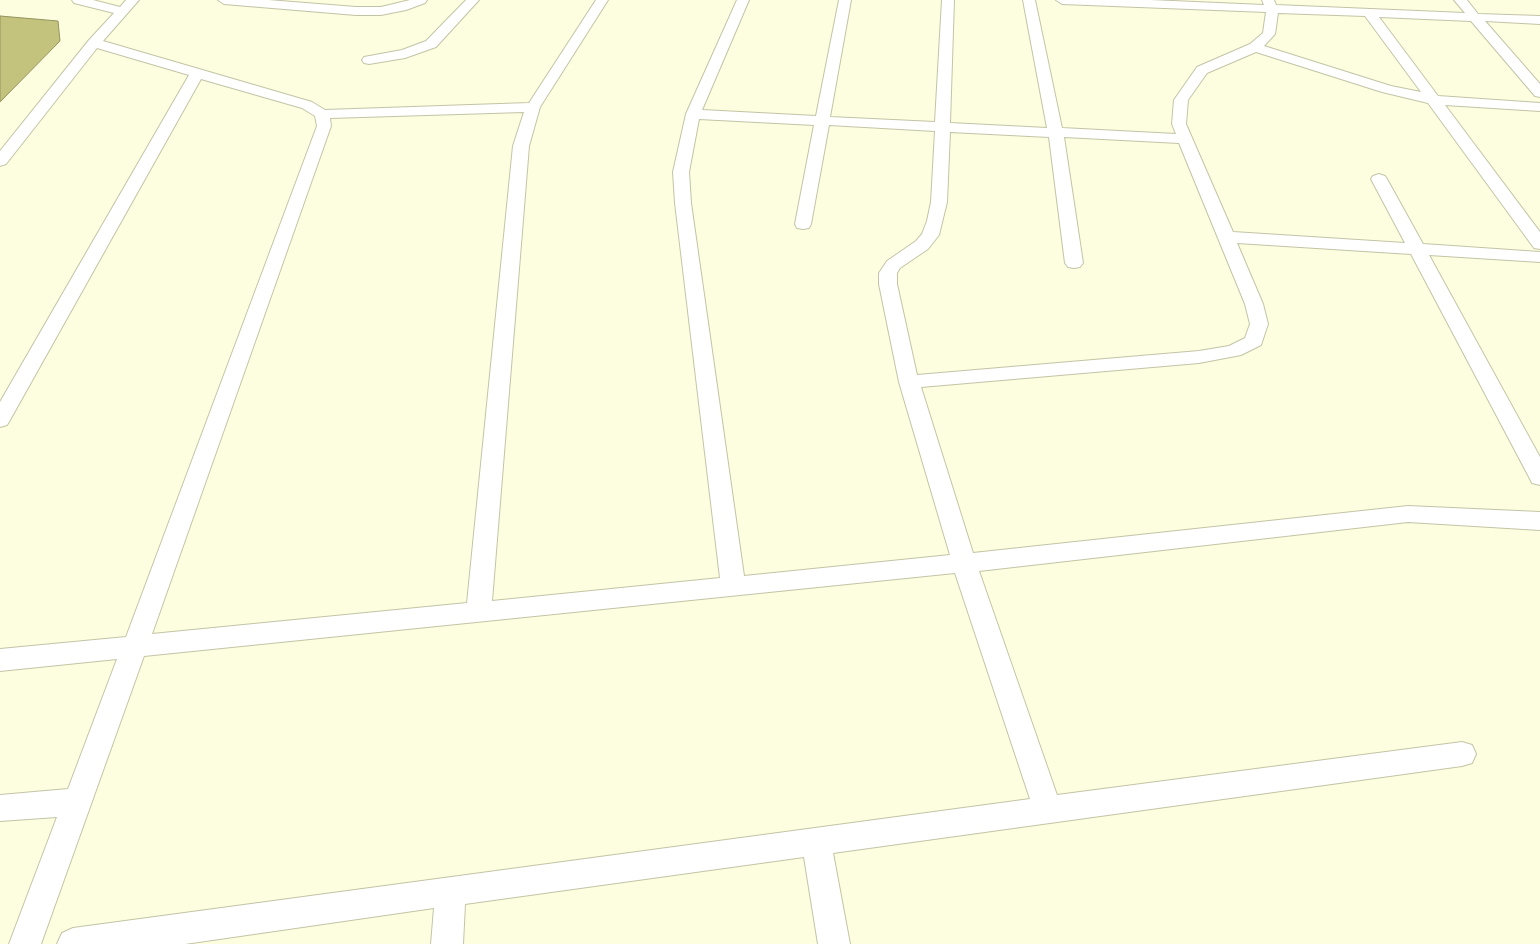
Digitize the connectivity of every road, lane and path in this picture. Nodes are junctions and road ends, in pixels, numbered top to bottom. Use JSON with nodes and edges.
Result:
{"nodes":[{"id":1,"x":78,"y":0,"type":"edge"},
{"id":2,"x":133,"y":0,"type":"edge"},
{"id":3,"x":224,"y":0,"type":"edge"},
{"id":4,"x":421,"y":0,"type":"edge"},
{"id":5,"x":473,"y":0,"type":"edge"},
{"id":6,"x":602,"y":0,"type":"edge"},
{"id":7,"x":743,"y":0,"type":"edge"},
{"id":8,"x":845,"y":0,"type":"edge"},
{"id":9,"x":948,"y":0,"type":"edge"},
{"id":10,"x":1029,"y":0,"type":"edge"},
{"id":11,"x":1062,"y":0,"type":"edge"},
{"id":12,"x":1460,"y":0,"type":"edge"},
{"id":13,"x":1178,"y":2,"type":"edge"},
{"id":14,"x":1270,"y":5,"type":"edge"},
{"id":15,"x":121,"y":12,"type":"junction"},
{"id":16,"x":1370,"y":14,"type":"junction"},
{"id":17,"x":1476,"y":18,"type":"junction"},
{"id":18,"x":1540,"y":20,"type":"edge"},
{"id":19,"x":94,"y":43,"type":"junction"},
{"id":20,"x":1255,"y":47,"type":"junction"},
{"id":21,"x":369,"y":60,"type":"dead end"},
{"id":22,"x":197,"y":74,"type":"junction"},
{"id":23,"x":1540,"y":93,"type":"edge"},
{"id":24,"x":1435,"y":100,"type":"junction"},
{"id":25,"x":533,"y":107,"type":"junction"},
{"id":26,"x":1540,"y":107,"type":"edge"},
{"id":27,"x":322,"y":114,"type":"junction"},
{"id":28,"x":693,"y":114,"type":"junction"},
{"id":29,"x":823,"y":121,"type":"junction"},
{"id":30,"x":942,"y":127,"type":"junction"},
{"id":31,"x":1056,"y":133,"type":"junction"},
{"id":32,"x":1185,"y":140,"type":"junction"},
{"id":33,"x":0,"y":161,"type":"edge"},
{"id":34,"x":1379,"y":179,"type":"dead end"},
{"id":35,"x":803,"y":224,"type":"dead end"},
{"id":36,"x":1226,"y":238,"type":"junction"},
{"id":37,"x":1540,"y":244,"type":"edge"},
{"id":38,"x":1418,"y":249,"type":"junction"},
{"id":39,"x":1540,"y":257,"type":"edge"},
{"id":40,"x":1074,"y":263,"type":"dead end"},
{"id":41,"x":909,"y":382,"type":"junction"},
{"id":42,"x":0,"y":420,"type":"edge"},
{"id":43,"x":1540,"y":477,"type":"edge"},
{"id":44,"x":1540,"y":521,"type":"edge"},
{"id":45,"x":964,"y":562,"type":"junction"},
{"id":46,"x":733,"y":586,"type":"junction"},
{"id":47,"x":479,"y":612,"type":"junction"},
{"id":48,"x":135,"y":646,"type":"junction"},
{"id":49,"x":0,"y":660,"type":"edge"},
{"id":50,"x":1462,"y":754,"type":"dead end"},
{"id":51,"x":78,"y":802,"type":"junction"},
{"id":52,"x":0,"y":808,"type":"edge"},
{"id":53,"x":1048,"y":810,"type":"junction"},
{"id":54,"x":816,"y":842,"type":"junction"},
{"id":55,"x":451,"y":891,"type":"junction"},
{"id":56,"x":25,"y":944,"type":"edge"},
{"id":57,"x":73,"y":944,"type":"edge"},
{"id":58,"x":447,"y":944,"type":"edge"},
{"id":59,"x":834,"y":944,"type":"edge"}],
"edges":[{"from":1,"to":15,"type":"street"},
{"from":2,"to":15,"type":"street"},
{"from":3,"to":4,"type":"street"},
{"from":5,"to":21,"type":"street"},
{"from":6,"to":25,"type":"street"},
{"from":7,"to":28,"type":"street"},
{"from":8,"to":29,"type":"street"},
{"from":9,"to":30,"type":"street"},
{"from":10,"to":31,"type":"street"},
{"from":11,"to":13,"type":"street"},
{"from":12,"to":17,"type":"street"},
{"from":13,"to":14,"type":"street"},
{"from":14,"to":16,"type":"street"},
{"from":14,"to":20,"type":"street"},
{"from":15,"to":19,"type":"street"},
{"from":16,"to":17,"type":"street"},
{"from":16,"to":24,"type":"street"},
{"from":17,"to":18,"type":"street"},
{"from":17,"to":23,"type":"street"},
{"from":19,"to":22,"type":"street"},
{"from":19,"to":33,"type":"street"},
{"from":20,"to":24,"type":"street"},
{"from":20,"to":32,"type":"street"},
{"from":22,"to":27,"type":"street"},
{"from":22,"to":42,"type":"street"},
{"from":24,"to":26,"type":"street"},
{"from":24,"to":37,"type":"street"},
{"from":25,"to":27,"type":"street"},
{"from":25,"to":47,"type":"street"},
{"from":27,"to":48,"type":"street"},
{"from":28,"to":29,"type":"street"},
{"from":28,"to":46,"type":"street"},
{"from":29,"to":30,"type":"street"},
{"from":29,"to":35,"type":"street"},
{"from":30,"to":31,"type":"street"},
{"from":30,"to":41,"type":"street"},
{"from":31,"to":32,"type":"street"},
{"from":31,"to":40,"type":"street"},
{"from":32,"to":36,"type":"street"},
{"from":34,"to":38,"type":"street"},
{"from":36,"to":38,"type":"street"},
{"from":36,"to":41,"type":"street"},
{"from":38,"to":39,"type":"street"},
{"from":38,"to":43,"type":"street"},
{"from":41,"to":45,"type":"street"},
{"from":44,"to":45,"type":"street"},
{"from":45,"to":46,"type":"street"},
{"from":45,"to":53,"type":"street"},
{"from":46,"to":47,"type":"street"},
{"from":47,"to":48,"type":"street"},
{"from":48,"to":49,"type":"street"},
{"from":48,"to":51,"type":"street"},
{"from":50,"to":53,"type":"street"},
{"from":51,"to":52,"type":"street"},
{"from":51,"to":56,"type":"street"},
{"from":53,"to":54,"type":"street"},
{"from":54,"to":55,"type":"street"},
{"from":54,"to":59,"type":"street"},
{"from":55,"to":57,"type":"street"},
{"from":55,"to":58,"type":"street"}]}
